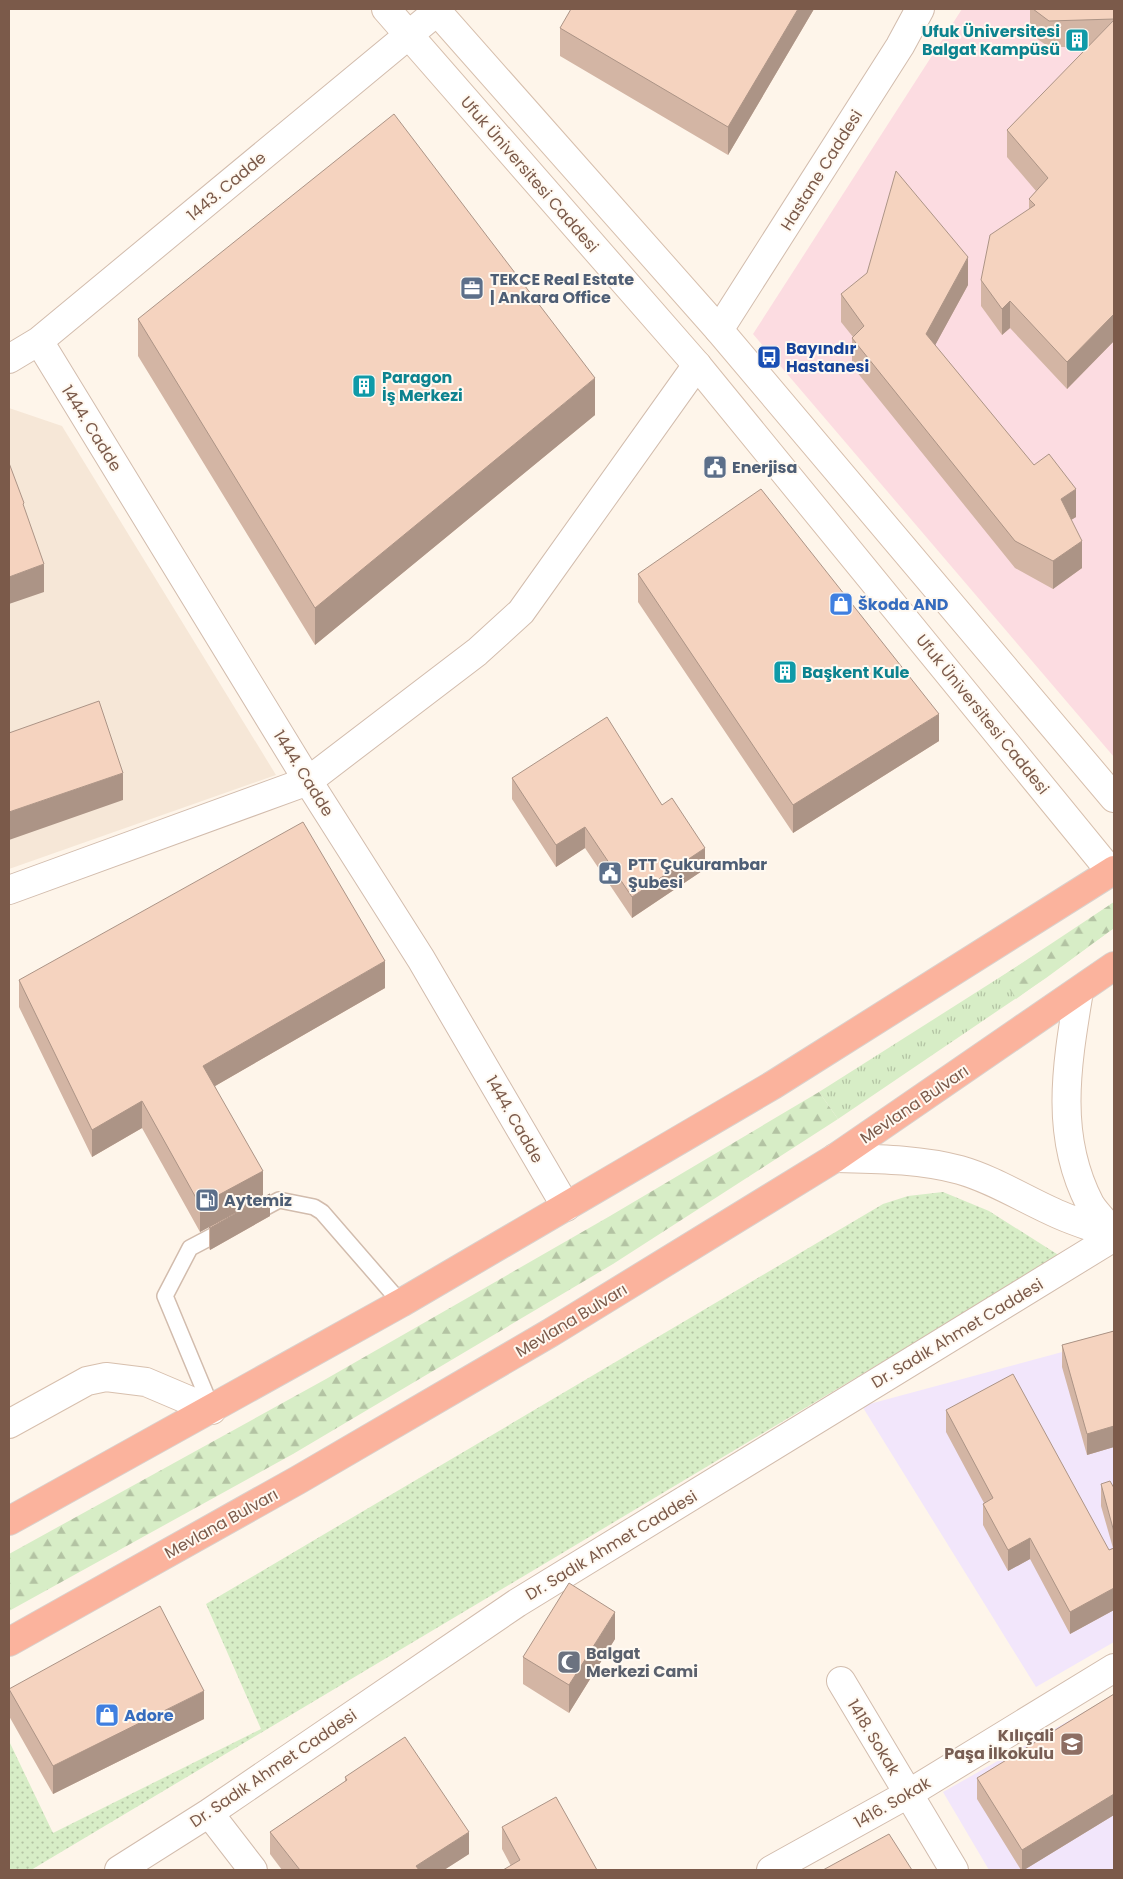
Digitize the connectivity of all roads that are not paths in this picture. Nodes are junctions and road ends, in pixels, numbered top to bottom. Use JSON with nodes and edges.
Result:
{"nodes":[{"id":1,"x":386,"y":9,"type":"edge"},
{"id":2,"x":920,"y":9,"type":"edge"},
{"id":3,"x":438,"y":10,"type":"edge"},
{"id":4,"x":409,"y":35,"type":"junction"},
{"id":5,"x":720,"y":330,"type":"junction"},
{"id":6,"x":39,"y":341,"type":"junction"},
{"id":7,"x":9,"y":359,"type":"edge"},
{"id":8,"x":697,"y":365,"type":"junction"},
{"id":9,"x":308,"y":781,"type":"junction"},
{"id":10,"x":1114,"y":798,"type":"edge"},
{"id":11,"x":1113,"y":871,"type":"edge"},
{"id":12,"x":9,"y":890,"type":"edge"},
{"id":13,"x":1114,"y":966,"type":"edge"},
{"id":14,"x":1079,"y":991,"type":"junction"},
{"id":15,"x":834,"y":1158,"type":"junction"},
{"id":16,"x":566,"y":1206,"type":"junction"},
{"id":17,"x":1114,"y":1235,"type":"edge"},
{"id":18,"x":401,"y":1303,"type":"junction"},
{"id":19,"x":212,"y":1410,"type":"junction"},
{"id":20,"x":9,"y":1424,"type":"edge"},
{"id":21,"x":9,"y":1521,"type":"edge"},
{"id":22,"x":9,"y":1642,"type":"edge"},
{"id":23,"x":1114,"y":1668,"type":"edge"},
{"id":24,"x":841,"y":1681,"type":"dead end"},
{"id":25,"x":908,"y":1794,"type":"junction"},
{"id":26,"x":209,"y":1813,"type":"junction"},
{"id":27,"x":119,"y":1870,"type":"edge"},
{"id":28,"x":253,"y":1870,"type":"edge"},
{"id":29,"x":771,"y":1870,"type":"edge"},
{"id":30,"x":954,"y":1870,"type":"edge"}],
"edges":[{"from":1,"to":4,"type":"street","name":"Ufuk Üniversitesi Caddesi"},
{"from":2,"to":5,"type":"street","name":"Hastane Caddesi"},
{"from":3,"to":4,"type":"street","name":"1443. Cadde"},
{"from":3,"to":5,"type":"street"},
{"from":4,"to":6,"type":"street","name":"1443. Cadde"},
{"from":4,"to":8,"type":"street","name":"Ufuk Üniversitesi Caddesi"},
{"from":5,"to":8,"type":"street","name":"Hastane Caddesi"},
{"from":5,"to":10,"type":"street"},
{"from":6,"to":7,"type":"street","name":"1443. Cadde"},
{"from":6,"to":9,"type":"street","name":"1444. Cadde"},
{"from":8,"to":9,"type":"street","name":"Hastane Caddesi"},
{"from":8,"to":11,"type":"street","name":"Ufuk Üniversitesi Caddesi"},
{"from":9,"to":12,"type":"street","name":"Hastane Caddesi"},
{"from":9,"to":16,"type":"street","name":"1444. Cadde"},
{"from":11,"to":16,"type":"highway"},
{"from":13,"to":14,"type":"highway","name":"Mevlana Bulvarı"},
{"from":14,"to":15,"type":"highway","name":"Mevlana Bulvarı"},
{"from":14,"to":17,"type":"street"},
{"from":15,"to":17,"type":"street"},
{"from":15,"to":22,"type":"highway","name":"Mevlana Bulvarı"},
{"from":16,"to":18,"type":"highway"},
{"from":17,"to":26,"type":"street","name":"Dr. Sadık Ahmet Caddesi"},
{"from":18,"to":19,"type":"highway"},
{"from":18,"to":19,"type":"lane"},
{"from":19,"to":20,"type":"street"},
{"from":19,"to":21,"type":"highway"},
{"from":23,"to":25,"type":"street","name":"1416. Sokak"},
{"from":24,"to":25,"type":"street","name":"1418. Sokak"},
{"from":25,"to":29,"type":"street","name":"1416. Sokak"},
{"from":25,"to":30,"type":"street","name":"1418. Sokak"},
{"from":26,"to":27,"type":"street","name":"Dr. Sadık Ahmet Caddesi"},
{"from":26,"to":28,"type":"street"}]}
